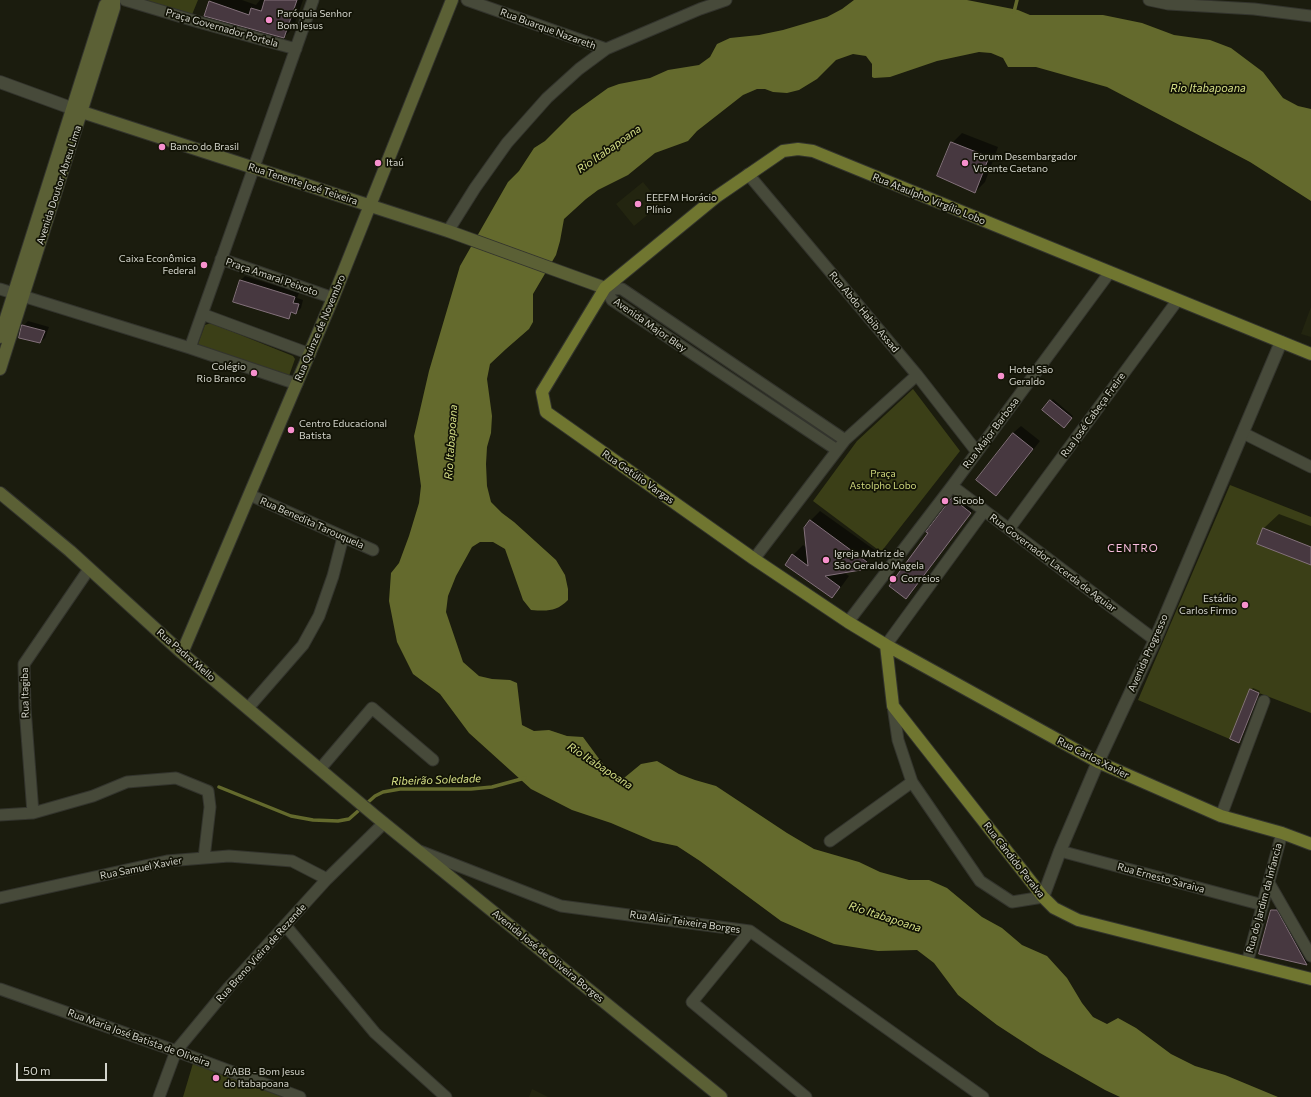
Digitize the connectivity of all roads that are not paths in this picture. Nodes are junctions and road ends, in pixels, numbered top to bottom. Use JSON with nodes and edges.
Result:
{"nodes":[{"id":1,"x":111,"y":0,"type":"edge"},
{"id":2,"x":114,"y":0,"type":"edge"},
{"id":3,"x":125,"y":0,"type":"edge"},
{"id":4,"x":314,"y":0,"type":"edge"},
{"id":5,"x":452,"y":0,"type":"edge"},
{"id":6,"x":467,"y":0,"type":"edge"},
{"id":7,"x":726,"y":0,"type":"edge"},
{"id":8,"x":1149,"y":0,"type":"edge"},
{"id":9,"x":699,"y":5,"type":"edge"},
{"id":10,"x":1311,"y":16,"type":"edge"},
{"id":11,"x":296,"y":49,"type":"junction"},
{"id":12,"x":606,"y":49,"type":"junction"},
{"id":13,"x":0,"y":82,"type":"edge"},
{"id":14,"x":78,"y":110,"type":"junction"},
{"id":15,"x":254,"y":167,"type":"junction"},
{"id":16,"x":748,"y":174,"type":"junction"},
{"id":17,"x":369,"y":206,"type":"junction"},
{"id":18,"x":448,"y":231,"type":"junction"},
{"id":19,"x":221,"y":259,"type":"junction"},
{"id":20,"x":1110,"y":272,"type":"junction"},
{"id":21,"x":605,"y":288,"type":"junction"},
{"id":22,"x":0,"y":289,"type":"edge"},
{"id":23,"x":18,"y":294,"type":"junction"},
{"id":24,"x":333,"y":298,"type":"junction"},
{"id":25,"x":1177,"y":301,"type":"junction"},
{"id":26,"x":202,"y":314,"type":"junction"},
{"id":27,"x":0,"y":337,"type":"edge"},
{"id":28,"x":1281,"y":342,"type":"junction"},
{"id":29,"x":190,"y":348,"type":"junction"},
{"id":30,"x":310,"y":354,"type":"junction"},
{"id":31,"x":1311,"y":354,"type":"edge"},
{"id":32,"x":0,"y":369,"type":"edge"},
{"id":33,"x":917,"y":375,"type":"junction"},
{"id":34,"x":297,"y":384,"type":"junction"},
{"id":35,"x":1243,"y":433,"type":"junction"},
{"id":36,"x":845,"y":440,"type":"junction"},
{"id":37,"x":837,"y":450,"type":"junction"},
{"id":38,"x":977,"y":452,"type":"junction"},
{"id":39,"x":1311,"y":467,"type":"edge"},
{"id":40,"x":952,"y":486,"type":"junction"},
{"id":41,"x":0,"y":493,"type":"edge"},
{"id":42,"x":250,"y":495,"type":"junction"},
{"id":43,"x":984,"y":511,"type":"junction"},
{"id":44,"x":1009,"y":529,"type":"junction"},
{"id":45,"x":343,"y":537,"type":"junction"},
{"id":46,"x":374,"y":550,"type":"dead end"},
{"id":47,"x":754,"y":558,"type":"junction"},
{"id":48,"x":89,"y":568,"type":"junction"},
{"id":49,"x":848,"y":622,"type":"junction"},
{"id":50,"x":1156,"y":640,"type":"junction"},
{"id":51,"x":886,"y":645,"type":"junction"},
{"id":52,"x":182,"y":653,"type":"junction"},
{"id":53,"x":1264,"y":701,"type":"dead end"},
{"id":54,"x":893,"y":706,"type":"junction"},
{"id":55,"x":248,"y":708,"type":"junction"},
{"id":56,"x":433,"y":760,"type":"dead end"},
{"id":57,"x":1098,"y":762,"type":"junction"},
{"id":58,"x":320,"y":769,"type":"junction"},
{"id":59,"x":912,"y":782,"type":"junction"},
{"id":60,"x":33,"y":813,"type":"junction"},
{"id":61,"x":0,"y":814,"type":"edge"},
{"id":62,"x":374,"y":815,"type":"joint"},
{"id":63,"x":1221,"y":816,"type":"junction"},
{"id":64,"x":384,"y":823,"type":"junction"},
{"id":65,"x":1282,"y":834,"type":"junction"},
{"id":66,"x":830,"y":841,"type":"dead end"},
{"id":67,"x":1311,"y":844,"type":"edge"},
{"id":68,"x":416,"y":849,"type":"junction"},
{"id":69,"x":1060,"y":851,"type":"junction"},
{"id":70,"x":204,"y":858,"type":"junction"},
{"id":71,"x":327,"y":879,"type":"junction"},
{"id":72,"x":1269,"y":883,"type":"junction"},
{"id":73,"x":1043,"y":897,"type":"junction"},
{"id":74,"x":0,"y":898,"type":"edge"},
{"id":75,"x":1263,"y":906,"type":"junction"},
{"id":76,"x":285,"y":925,"type":"junction"},
{"id":77,"x":750,"y":931,"type":"junction"},
{"id":78,"x":1311,"y":956,"type":"edge"},
{"id":79,"x":1247,"y":963,"type":"junction"},
{"id":80,"x":1311,"y":978,"type":"edge"},
{"id":81,"x":0,"y":989,"type":"edge"},
{"id":82,"x":176,"y":1051,"type":"junction"},
{"id":83,"x":159,"y":1097,"type":"edge"},
{"id":84,"x":300,"y":1097,"type":"edge"},
{"id":85,"x":446,"y":1097,"type":"edge"},
{"id":86,"x":721,"y":1097,"type":"edge"},
{"id":87,"x":806,"y":1097,"type":"edge"},
{"id":88,"x":983,"y":1097,"type":"edge"}],
"edges":[{"from":1,"to":14,"type":"main road","name":"Avenida Doutor Abreu Lima"},
{"from":2,"to":14,"type":"main road","name":"Avenida Doutor Abreu Lima"},
{"from":3,"to":11,"type":"street","name":"Praça Governador Portela"},
{"from":4,"to":11,"type":"street"},
{"from":5,"to":17,"type":"main road","name":"Rua Quinze de Novembro"},
{"from":6,"to":12,"type":"street","name":"Rua Buarque Nazareth"},
{"from":7,"to":9,"type":"street"},
{"from":8,"to":10,"type":"street"},
{"from":9,"to":12,"type":"street"},
{"from":11,"to":15,"type":"street"},
{"from":12,"to":18,"type":"street"},
{"from":13,"to":14,"type":"street","name":"Rua Tenente José Teixeira"},
{"from":14,"to":15,"type":"main road","name":"Rua Tenente José Teixeira"},
{"from":14,"to":23,"type":"main road","name":"Avenida Doutor Abreu Lima"},
{"from":15,"to":17,"type":"main road","name":"Rua Tenente José Teixeira"},
{"from":15,"to":19,"type":"street"},
{"from":16,"to":20,"type":"main road","name":"Rua Ataulpho Virgílio Lobo"},
{"from":16,"to":21,"type":"main road","name":"Rua Ataulpho Virgílio Lobo"},
{"from":16,"to":33,"type":"street","name":"Rua Abdo Habib Assad"},
{"from":17,"to":18,"type":"main road","name":"Rua Tenente José Teixeira"},
{"from":17,"to":24,"type":"main road","name":"Rua Quinze de Novembro"},
{"from":18,"to":21,"type":"main road","name":"Rua Tenente José Teixeira"},
{"from":19,"to":24,"type":"street","name":"Praça Amaral Peixoto"},
{"from":19,"to":26,"type":"street","name":"Praça Amaral Peixoto"},
{"from":20,"to":25,"type":"main road","name":"Rua Ataulpho Virgílio Lobo"},
{"from":20,"to":38,"type":"street","name":"Rua Major Barbosa"},
{"from":21,"to":36,"type":"street","name":"Avenida Major Bley"},
{"from":21,"to":37,"type":"street","name":"Avenida Major Bley"},
{"from":21,"to":47,"type":"main road","name":"Rua Getúlio Vargas"},
{"from":22,"to":23,"type":"street"},
{"from":23,"to":27,"type":"main road","name":"Avenida Doutor Abreu Lima"},
{"from":23,"to":29,"type":"street"},
{"from":23,"to":32,"type":"main road","name":"Avenida Doutor Abreu Lima"},
{"from":24,"to":30,"type":"main road","name":"Rua Quinze de Novembro"},
{"from":25,"to":28,"type":"main road","name":"Rua Ataulpho Virgílio Lobo"},
{"from":25,"to":44,"type":"street","name":"Rua José Cabeça Freire"},
{"from":26,"to":29,"type":"street","name":"Praça Amaral Peixoto"},
{"from":26,"to":30,"type":"street"},
{"from":28,"to":31,"type":"main road","name":"Rua Ataulpho Virgílio Lobo"},
{"from":28,"to":35,"type":"street","name":"Avenida Progresso"},
{"from":29,"to":34,"type":"street"},
{"from":30,"to":34,"type":"main road","name":"Rua Quinze de Novembro"},
{"from":33,"to":36,"type":"street"},
{"from":33,"to":38,"type":"street","name":"Rua Abdo Habib Assad"},
{"from":34,"to":42,"type":"main road","name":"Rua Quinze de Novembro"},
{"from":35,"to":39,"type":"street"},
{"from":35,"to":50,"type":"street","name":"Avenida Progresso"},
{"from":36,"to":37,"type":"street"},
{"from":37,"to":47,"type":"street"},
{"from":38,"to":40,"type":"street","name":"Rua Major Barbosa"},
{"from":40,"to":43,"type":"street","name":"Rua Governador Lacerda de Aguiar"},
{"from":40,"to":49,"type":"street","name":"Rua Major Barbosa"},
{"from":41,"to":48,"type":"main road","name":"Rua Padre Mello"},
{"from":42,"to":45,"type":"street","name":"Rua Benedita Tarouquela"},
{"from":42,"to":52,"type":"main road","name":"Rua Quinze de Novembro"},
{"from":43,"to":44,"type":"street","name":"Rua Governador Lacerda de Aguiar"},
{"from":43,"to":51,"type":"street"},
{"from":44,"to":50,"type":"street","name":"Rua Governador Lacerda de Aguiar"},
{"from":45,"to":46,"type":"street","name":"Rua Benedita Tarouquela"},
{"from":45,"to":55,"type":"street"},
{"from":47,"to":49,"type":"main road","name":"Rua Getúlio Vargas"},
{"from":48,"to":52,"type":"main road","name":"Rua Padre Mello"},
{"from":48,"to":60,"type":"street","name":"Rua Itagiba"},
{"from":49,"to":51,"type":"main road","name":"Rua Carlos Xavier"},
{"from":50,"to":57,"type":"street","name":"Avenida Progresso"},
{"from":51,"to":54,"type":"main road"},
{"from":51,"to":57,"type":"main road","name":"Rua Carlos Xavier"},
{"from":52,"to":55,"type":"main road","name":"Rua Padre Mello"},
{"from":53,"to":63,"type":"street"},
{"from":54,"to":59,"type":"street"},
{"from":54,"to":73,"type":"main road","name":"Rua Cândido Peralva"},
{"from":55,"to":58,"type":"main road","name":"Rua Padre Mello"},
{"from":56,"to":58,"type":"street"},
{"from":57,"to":63,"type":"main road","name":"Rua Carlos Xavier"},
{"from":57,"to":69,"type":"street","name":"Avenida Progresso"},
{"from":58,"to":62,"type":"main road","name":"Rua Padre Mello"},
{"from":59,"to":66,"type":"street"},
{"from":59,"to":73,"type":"street"},
{"from":60,"to":61,"type":"street"},
{"from":60,"to":70,"type":"street"},
{"from":62,"to":64,"type":"main road","name":"Avenida José de Oliveira Borges"},
{"from":63,"to":65,"type":"main road","name":"Rua Carlos Xavier"},
{"from":64,"to":68,"type":"main road","name":"Avenida José de Oliveira Borges"},
{"from":64,"to":71,"type":"street","name":"Rua Breno Vieira de Rezende"},
{"from":65,"to":67,"type":"main road","name":"Rua Carlos Xavier"},
{"from":65,"to":72,"type":"street","name":"Rua do Jardim da Infancia"},
{"from":68,"to":77,"type":"street","name":"Rua Alair Teixeira Borges"},
{"from":68,"to":86,"type":"main road","name":"Avenida José de Oliveira Borges"},
{"from":69,"to":73,"type":"street","name":"Avenida Progresso"},
{"from":69,"to":75,"type":"street","name":"Rua Ernesto Saraiva"},
{"from":70,"to":71,"type":"street","name":"Rua Samuel Xavier"},
{"from":70,"to":74,"type":"street","name":"Rua Samuel Xavier"},
{"from":71,"to":76,"type":"street","name":"Rua Breno Vieira de Rezende"},
{"from":72,"to":75,"type":"street","name":"Rua do Jardim da Infancia"},
{"from":72,"to":78,"type":"street"},
{"from":73,"to":79,"type":"main road","name":"Rua Cândido Peralva"},
{"from":75,"to":79,"type":"street","name":"Rua do Jardim da Infancia"},
{"from":76,"to":82,"type":"street","name":"Rua Breno Vieira de Rezende"},
{"from":76,"to":85,"type":"street"},
{"from":77,"to":87,"type":"street"},
{"from":77,"to":88,"type":"street","name":"Rua Alair Teixeira Borges"},
{"from":79,"to":80,"type":"main road","name":"Rua Cândido Peralva"},
{"from":81,"to":82,"type":"street","name":"Rua Maria José Batista de Oliveira"},
{"from":82,"to":83,"type":"street","name":"Rua Breno Vieira de Rezende"},
{"from":82,"to":84,"type":"street","name":"Rua Maria José Batista de Oliveira"}]}
